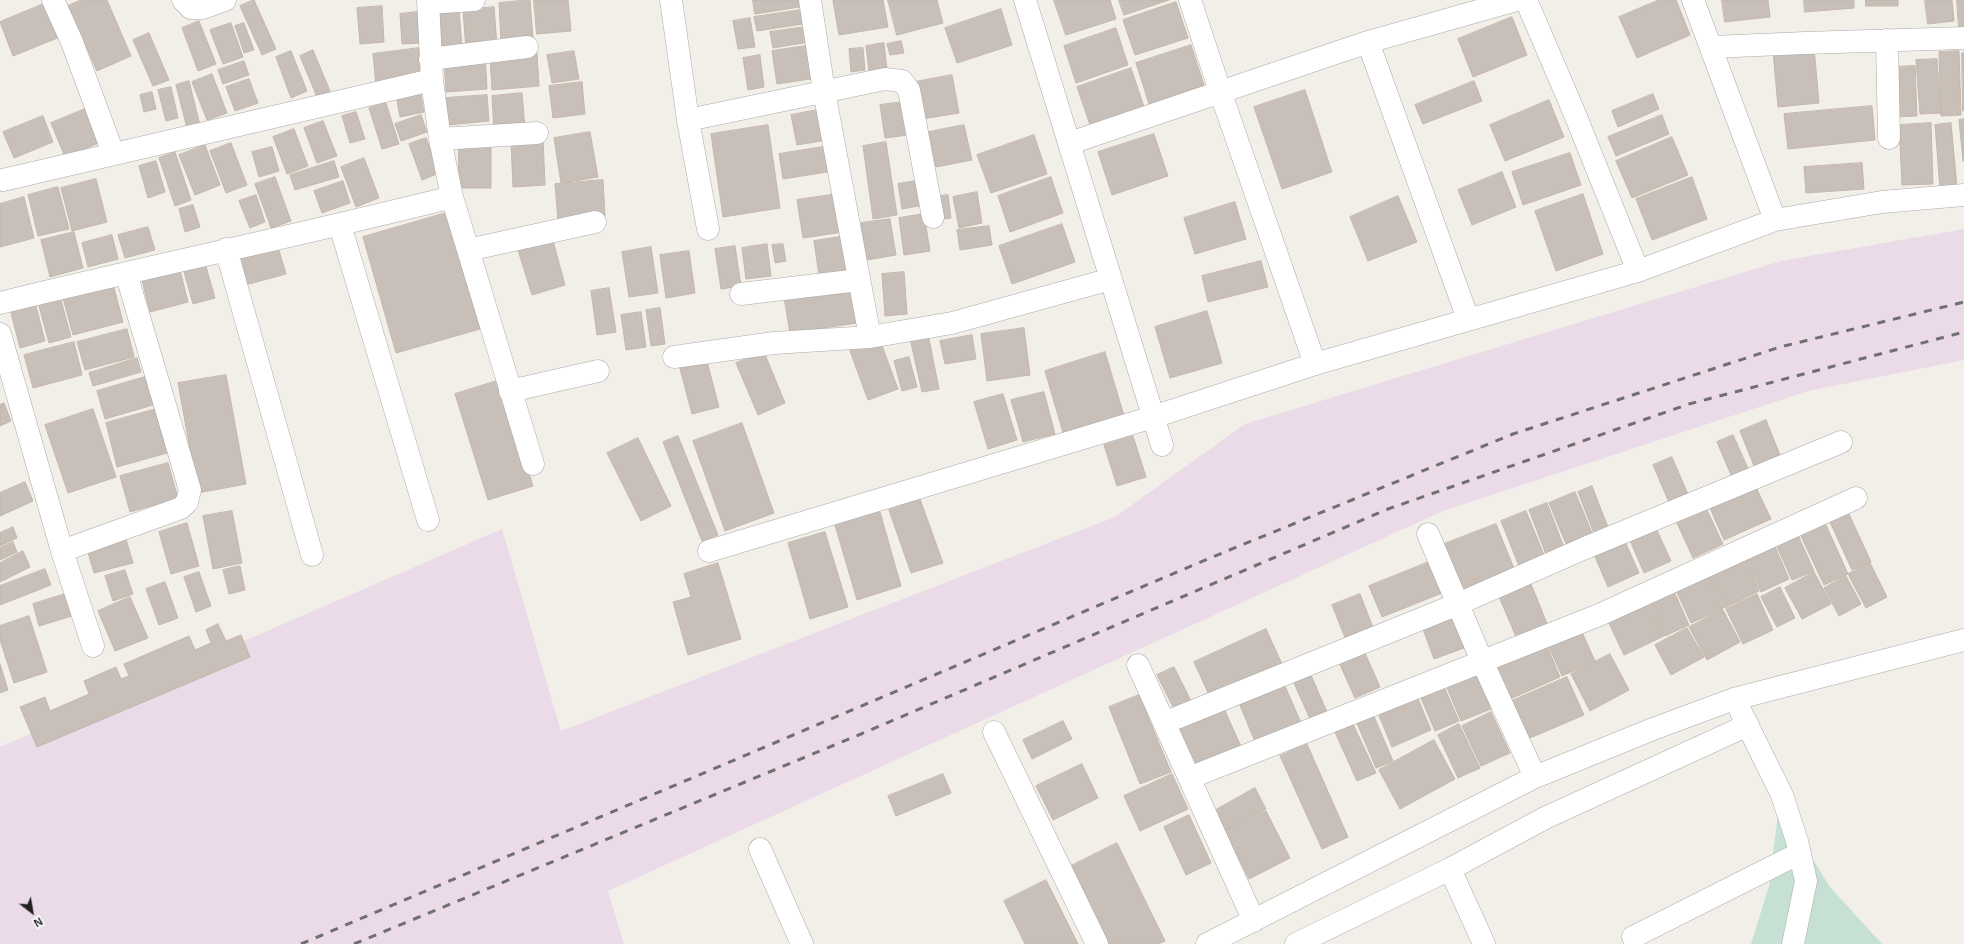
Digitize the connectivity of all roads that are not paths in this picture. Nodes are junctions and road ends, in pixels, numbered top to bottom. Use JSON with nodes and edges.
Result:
{"nodes":[{"id":1,"x":52,"y":0,"type":"edge"},
{"id":2,"x":183,"y":0,"type":"edge"},
{"id":3,"x":225,"y":0,"type":"edge"},
{"id":4,"x":474,"y":0,"type":"edge"},
{"id":5,"x":671,"y":0,"type":"edge"},
{"id":6,"x":1025,"y":0,"type":"edge"},
{"id":7,"x":1190,"y":0,"type":"edge"},
{"id":8,"x":1517,"y":0,"type":"edge"},
{"id":9,"x":1526,"y":0,"type":"edge"},
{"id":10,"x":1693,"y":0,"type":"edge"},
{"id":11,"x":815,"y":1,"type":"edge"},
{"id":12,"x":428,"y":2,"type":"edge"},
{"id":13,"x":1964,"y":38,"type":"edge"},
{"id":14,"x":1886,"y":40,"type":"junction"},
{"id":15,"x":1368,"y":42,"type":"junction"},
{"id":16,"x":527,"y":47,"type":"dead end"},
{"id":17,"x":1712,"y":47,"type":"junction"},
{"id":18,"x":431,"y":70,"type":"junction"},
{"id":19,"x":824,"y":91,"type":"junction"},
{"id":20,"x":1220,"y":91,"type":"junction"},
{"id":21,"x":688,"y":120,"type":"junction"},
{"id":22,"x":537,"y":133,"type":"dead end"},
{"id":23,"x":1889,"y":138,"type":"dead end"},
{"id":24,"x":440,"y":139,"type":"junction"},
{"id":25,"x":1070,"y":143,"type":"junction"},
{"id":26,"x":113,"y":153,"type":"junction"},
{"id":27,"x":1,"y":178,"type":"edge"},
{"id":28,"x":1964,"y":195,"type":"edge"},
{"id":29,"x":452,"y":197,"type":"junction"},
{"id":30,"x":933,"y":217,"type":"dead end"},
{"id":31,"x":1775,"y":220,"type":"junction"},
{"id":32,"x":595,"y":222,"type":"dead end"},
{"id":33,"x":340,"y":225,"type":"junction"},
{"id":34,"x":708,"y":229,"type":"dead end"},
{"id":35,"x":226,"y":250,"type":"junction"},
{"id":36,"x":468,"y":250,"type":"junction"},
{"id":37,"x":1638,"y":271,"type":"junction"},
{"id":38,"x":126,"y":272,"type":"junction"},
{"id":39,"x":1111,"y":279,"type":"junction"},
{"id":40,"x":859,"y":280,"type":"junction"},
{"id":41,"x":741,"y":294,"type":"dead end"},
{"id":42,"x":0,"y":303,"type":"edge"},
{"id":43,"x":1468,"y":318,"type":"junction"},
{"id":44,"x":0,"y":334,"type":"edge"},
{"id":45,"x":870,"y":337,"type":"junction"},
{"id":46,"x":674,"y":357,"type":"dead end"},
{"id":47,"x":1315,"y":364,"type":"junction"},
{"id":48,"x":598,"y":371,"type":"dead end"},
{"id":49,"x":510,"y":391,"type":"junction"},
{"id":50,"x":1153,"y":417,"type":"junction"},
{"id":51,"x":1841,"y":442,"type":"dead end"},
{"id":52,"x":1162,"y":446,"type":"dead end"},
{"id":53,"x":533,"y":464,"type":"dead end"},
{"id":54,"x":1856,"y":498,"type":"dead end"},
{"id":55,"x":428,"y":520,"type":"dead end"},
{"id":56,"x":1428,"y":534,"type":"dead end"},
{"id":57,"x":62,"y":551,"type":"junction"},
{"id":58,"x":709,"y":551,"type":"dead end"},
{"id":59,"x":312,"y":555,"type":"dead end"},
{"id":60,"x":1458,"y":604,"type":"junction"},
{"id":61,"x":1964,"y":640,"type":"edge"},
{"id":62,"x":93,"y":646,"type":"dead end"},
{"id":63,"x":1482,"y":661,"type":"junction"},
{"id":64,"x":1138,"y":665,"type":"dead end"},
{"id":65,"x":1734,"y":699,"type":"junction"},
{"id":66,"x":1164,"y":723,"type":"junction"},
{"id":67,"x":1748,"y":725,"type":"junction"},
{"id":68,"x":994,"y":732,"type":"dead end"},
{"id":69,"x":1535,"y":777,"type":"junction"},
{"id":70,"x":1189,"y":778,"type":"junction"},
{"id":71,"x":760,"y":849,"type":"dead end"},
{"id":72,"x":1800,"y":853,"type":"junction"},
{"id":73,"x":1450,"y":869,"type":"junction"},
{"id":74,"x":1254,"y":921,"type":"junction"},
{"id":75,"x":1633,"y":937,"type":"dead end"},
{"id":76,"x":802,"y":944,"type":"edge"},
{"id":77,"x":1097,"y":944,"type":"edge"},
{"id":78,"x":1207,"y":944,"type":"edge"},
{"id":79,"x":1296,"y":944,"type":"edge"},
{"id":80,"x":1484,"y":944,"type":"edge"},
{"id":81,"x":1793,"y":944,"type":"edge"}],
"edges":[{"from":1,"to":26,"type":"street"},
{"from":2,"to":3,"type":"street"},
{"from":4,"to":12,"type":"street"},
{"from":5,"to":21,"type":"street"},
{"from":6,"to":25,"type":"street"},
{"from":7,"to":20,"type":"street"},
{"from":8,"to":15,"type":"street"},
{"from":9,"to":37,"type":"street"},
{"from":10,"to":17,"type":"street"},
{"from":11,"to":19,"type":"street"},
{"from":12,"to":18,"type":"street"},
{"from":13,"to":14,"type":"street"},
{"from":14,"to":17,"type":"street"},
{"from":14,"to":23,"type":"street"},
{"from":15,"to":20,"type":"street"},
{"from":15,"to":43,"type":"street"},
{"from":16,"to":18,"type":"street"},
{"from":17,"to":31,"type":"street"},
{"from":18,"to":24,"type":"street"},
{"from":18,"to":26,"type":"street"},
{"from":19,"to":21,"type":"street"},
{"from":19,"to":30,"type":"street"},
{"from":19,"to":40,"type":"street"},
{"from":20,"to":25,"type":"street"},
{"from":20,"to":47,"type":"street"},
{"from":21,"to":34,"type":"street"},
{"from":22,"to":24,"type":"street"},
{"from":24,"to":29,"type":"street"},
{"from":25,"to":39,"type":"street"},
{"from":26,"to":27,"type":"street"},
{"from":28,"to":31,"type":"street"},
{"from":29,"to":33,"type":"street"},
{"from":29,"to":36,"type":"street"},
{"from":31,"to":37,"type":"street"},
{"from":32,"to":36,"type":"street"},
{"from":33,"to":35,"type":"street"},
{"from":33,"to":55,"type":"street"},
{"from":35,"to":38,"type":"street"},
{"from":35,"to":59,"type":"street"},
{"from":36,"to":49,"type":"street"},
{"from":37,"to":43,"type":"street"},
{"from":38,"to":42,"type":"street"},
{"from":38,"to":57,"type":"street"},
{"from":39,"to":45,"type":"street"},
{"from":39,"to":50,"type":"street"},
{"from":40,"to":41,"type":"street"},
{"from":40,"to":45,"type":"street"},
{"from":43,"to":47,"type":"street"},
{"from":44,"to":57,"type":"street"},
{"from":45,"to":46,"type":"street"},
{"from":47,"to":50,"type":"street"},
{"from":48,"to":49,"type":"street"},
{"from":49,"to":53,"type":"street"},
{"from":50,"to":52,"type":"street"},
{"from":50,"to":58,"type":"street"},
{"from":51,"to":60,"type":"street"},
{"from":54,"to":63,"type":"street"},
{"from":56,"to":60,"type":"street"},
{"from":57,"to":62,"type":"street"},
{"from":60,"to":63,"type":"street"},
{"from":60,"to":66,"type":"street"},
{"from":61,"to":65,"type":"street"},
{"from":63,"to":69,"type":"street"},
{"from":63,"to":70,"type":"street"},
{"from":64,"to":66,"type":"street"},
{"from":65,"to":67,"type":"street"},
{"from":65,"to":69,"type":"street"},
{"from":66,"to":70,"type":"street"},
{"from":67,"to":72,"type":"street"},
{"from":67,"to":73,"type":"street"},
{"from":68,"to":77,"type":"street"},
{"from":69,"to":74,"type":"street"},
{"from":70,"to":74,"type":"street"},
{"from":71,"to":76,"type":"street"},
{"from":72,"to":75,"type":"street"},
{"from":72,"to":81,"type":"street"},
{"from":73,"to":79,"type":"street"},
{"from":73,"to":80,"type":"street"},
{"from":74,"to":78,"type":"street"}]}
